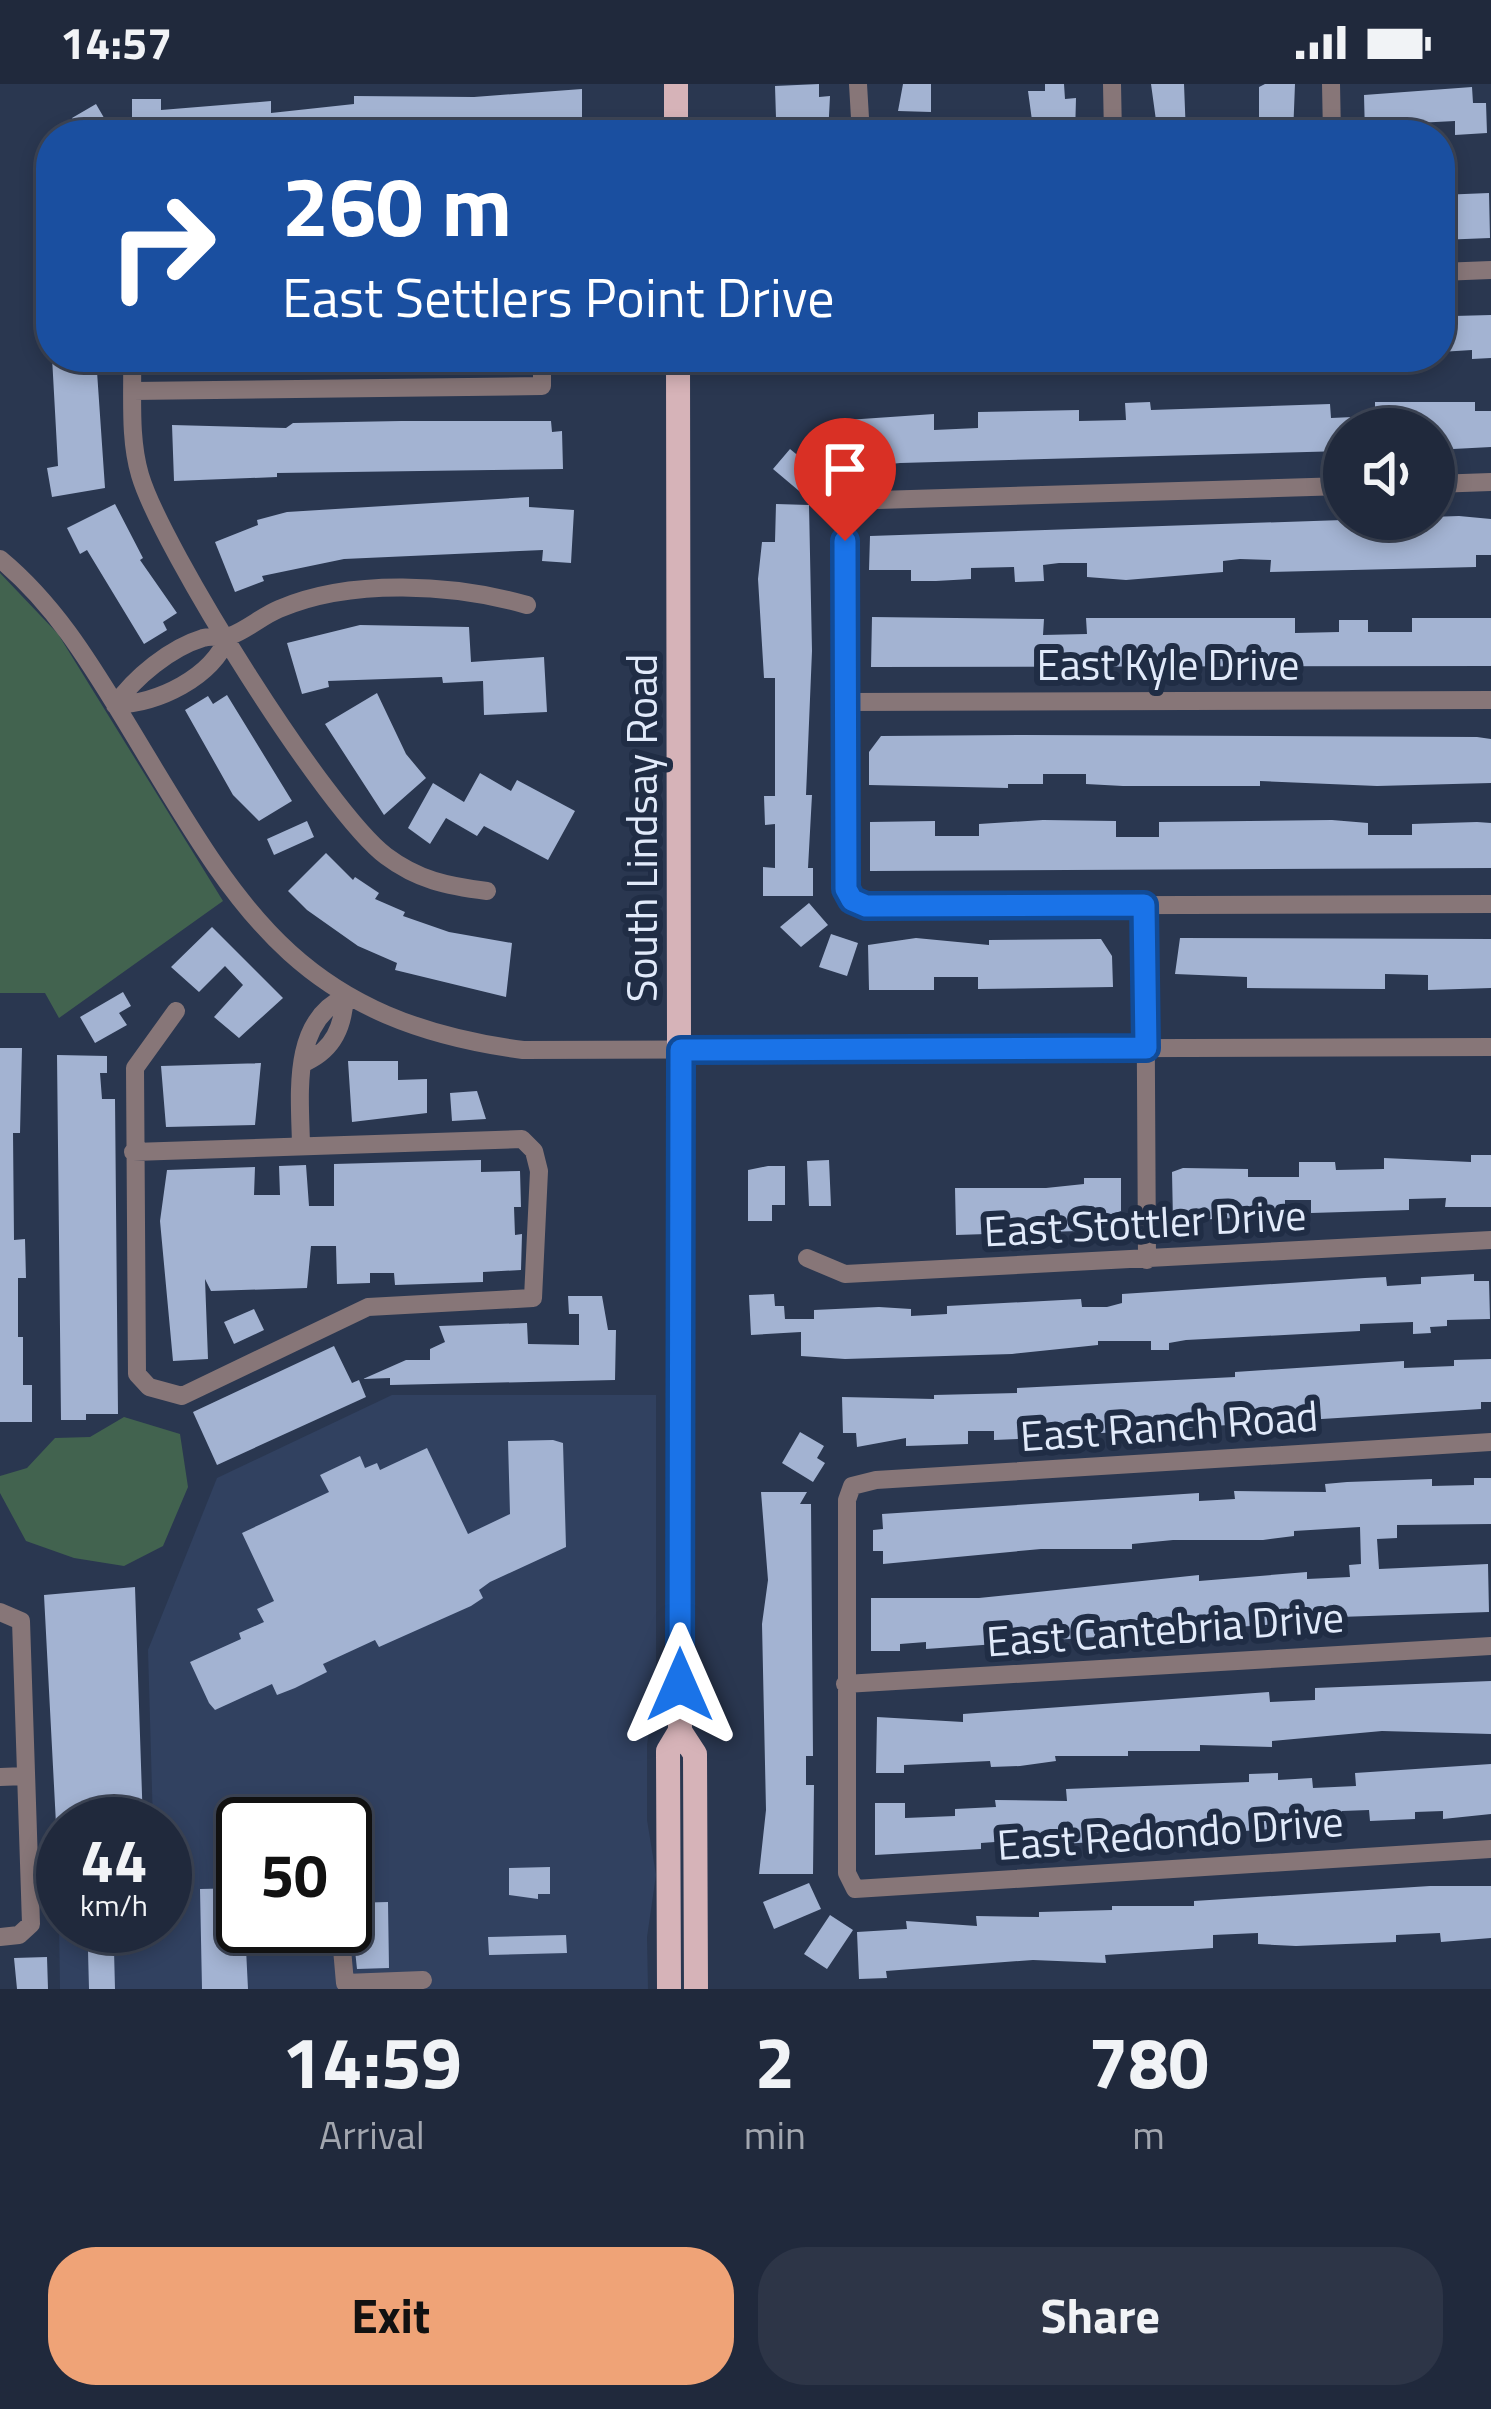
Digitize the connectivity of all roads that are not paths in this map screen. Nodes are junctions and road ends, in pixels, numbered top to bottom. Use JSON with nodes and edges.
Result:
{"nodes":[{"id":1,"x":676,"y":84,"type":"edge"},
{"id":2,"x":858,"y":84,"type":"edge"},
{"id":3,"x":1112,"y":84,"type":"edge"},
{"id":4,"x":1331,"y":84,"type":"edge"},
{"id":5,"x":676,"y":120,"type":"edge"},
{"id":6,"x":859,"y":120,"type":"edge"},
{"id":7,"x":1113,"y":120,"type":"edge"},
{"id":8,"x":1332,"y":120,"type":"edge"},
{"id":9,"x":1491,"y":271,"type":"edge"},
{"id":10,"x":1455,"y":272,"type":"edge"},
{"id":11,"x":133,"y":372,"type":"edge"},
{"id":12,"x":542,"y":372,"type":"edge"},
{"id":13,"x":678,"y":372,"type":"edge"},
{"id":14,"x":133,"y":391,"type":"junction"},
{"id":15,"x":1491,"y":482,"type":"edge"},
{"id":16,"x":1455,"y":483,"type":"edge"},
{"id":17,"x":1323,"y":487,"type":"edge"},
{"id":18,"x":0,"y":559,"type":"edge"},
{"id":19,"x":527,"y":605,"type":"dead end"},
{"id":20,"x":228,"y":637,"type":"junction"},
{"id":21,"x":1491,"y":700,"type":"edge"},
{"id":22,"x":845,"y":702,"type":"junction"},
{"id":23,"x":116,"y":705,"type":"junction"},
{"id":24,"x":487,"y":891,"type":"dead end"},
{"id":25,"x":1491,"y":904,"type":"edge"},
{"id":26,"x":1144,"y":905,"type":"junction"},
{"id":27,"x":345,"y":997,"type":"junction"},
{"id":28,"x":176,"y":1010,"type":"dead end"},
{"id":29,"x":1491,"y":1047,"type":"edge"},
{"id":30,"x":1146,"y":1048,"type":"junction"},
{"id":31,"x":681,"y":1050,"type":"junction"},
{"id":32,"x":301,"y":1145,"type":"junction"},
{"id":33,"x":134,"y":1152,"type":"junction"},
{"id":34,"x":1491,"y":1240,"type":"edge"},
{"id":35,"x":807,"y":1258,"type":"dead end"},
{"id":36,"x":1147,"y":1260,"type":"junction"},
{"id":37,"x":1491,"y":1442,"type":"edge"},
{"id":38,"x":0,"y":1612,"type":"edge"},
{"id":39,"x":1491,"y":1646,"type":"edge"},
{"id":40,"x":845,"y":1684,"type":"junction"},
{"id":41,"x":680,"y":1731,"type":"junction"},
{"id":42,"x":26,"y":1776,"type":"junction"},
{"id":43,"x":0,"y":1777,"type":"edge"},
{"id":44,"x":1491,"y":1850,"type":"edge"},
{"id":45,"x":29,"y":1865,"type":"junction"},
{"id":46,"x":36,"y":1865,"type":"edge"},
{"id":47,"x":0,"y":1937,"type":"edge"},
{"id":48,"x":342,"y":1953,"type":"edge"},
{"id":49,"x":423,"y":1980,"type":"dead end"},
{"id":50,"x":669,"y":1989,"type":"edge"},
{"id":51,"x":696,"y":1989,"type":"edge"}],
"edges":[{"from":1,"to":5,"type":"main road"},
{"from":2,"to":6,"type":"street"},
{"from":3,"to":7,"type":"street"},
{"from":4,"to":8,"type":"street"},
{"from":9,"to":10,"type":"street"},
{"from":11,"to":14,"type":"street"},
{"from":12,"to":14,"type":"street"},
{"from":13,"to":31,"type":"main road","name":"South Lindsay Road"},
{"from":14,"to":20,"type":"street"},
{"from":15,"to":16,"type":"street"},
{"from":17,"to":22,"type":"street"},
{"from":18,"to":23,"type":"street"},
{"from":19,"to":20,"type":"street"},
{"from":20,"to":23,"type":"street"},
{"from":20,"to":23,"type":"street"},
{"from":20,"to":24,"type":"street"},
{"from":21,"to":22,"type":"street","name":"East Kyle Drive"},
{"from":22,"to":26,"type":"street"},
{"from":23,"to":27,"type":"street"},
{"from":25,"to":26,"type":"street"},
{"from":26,"to":30,"type":"street"},
{"from":27,"to":31,"type":"street"},
{"from":27,"to":32,"type":"street"},
{"from":28,"to":33,"type":"street"},
{"from":29,"to":30,"type":"street"},
{"from":30,"to":31,"type":"street"},
{"from":30,"to":36,"type":"street"},
{"from":31,"to":41,"type":"main road","name":"South Lindsay Road"},
{"from":32,"to":33,"type":"street"},
{"from":32,"to":33,"type":"street"},
{"from":34,"to":36,"type":"street","name":"East Stottler Drive"},
{"from":35,"to":36,"type":"street","name":"East Stottler Drive"},
{"from":37,"to":40,"type":"street","name":"East Ranch Road"},
{"from":38,"to":42,"type":"street"},
{"from":39,"to":40,"type":"street","name":"East Cantebria Drive"},
{"from":40,"to":44,"type":"street","name":"East Redondo Drive"},
{"from":41,"to":50,"type":"main road","name":"South Lindsay Road"},
{"from":41,"to":51,"type":"main road","name":"South Lindsay Road"},
{"from":42,"to":43,"type":"street"},
{"from":42,"to":45,"type":"street"},
{"from":45,"to":46,"type":"street"},
{"from":45,"to":47,"type":"street"},
{"from":48,"to":49,"type":"street"}]}
